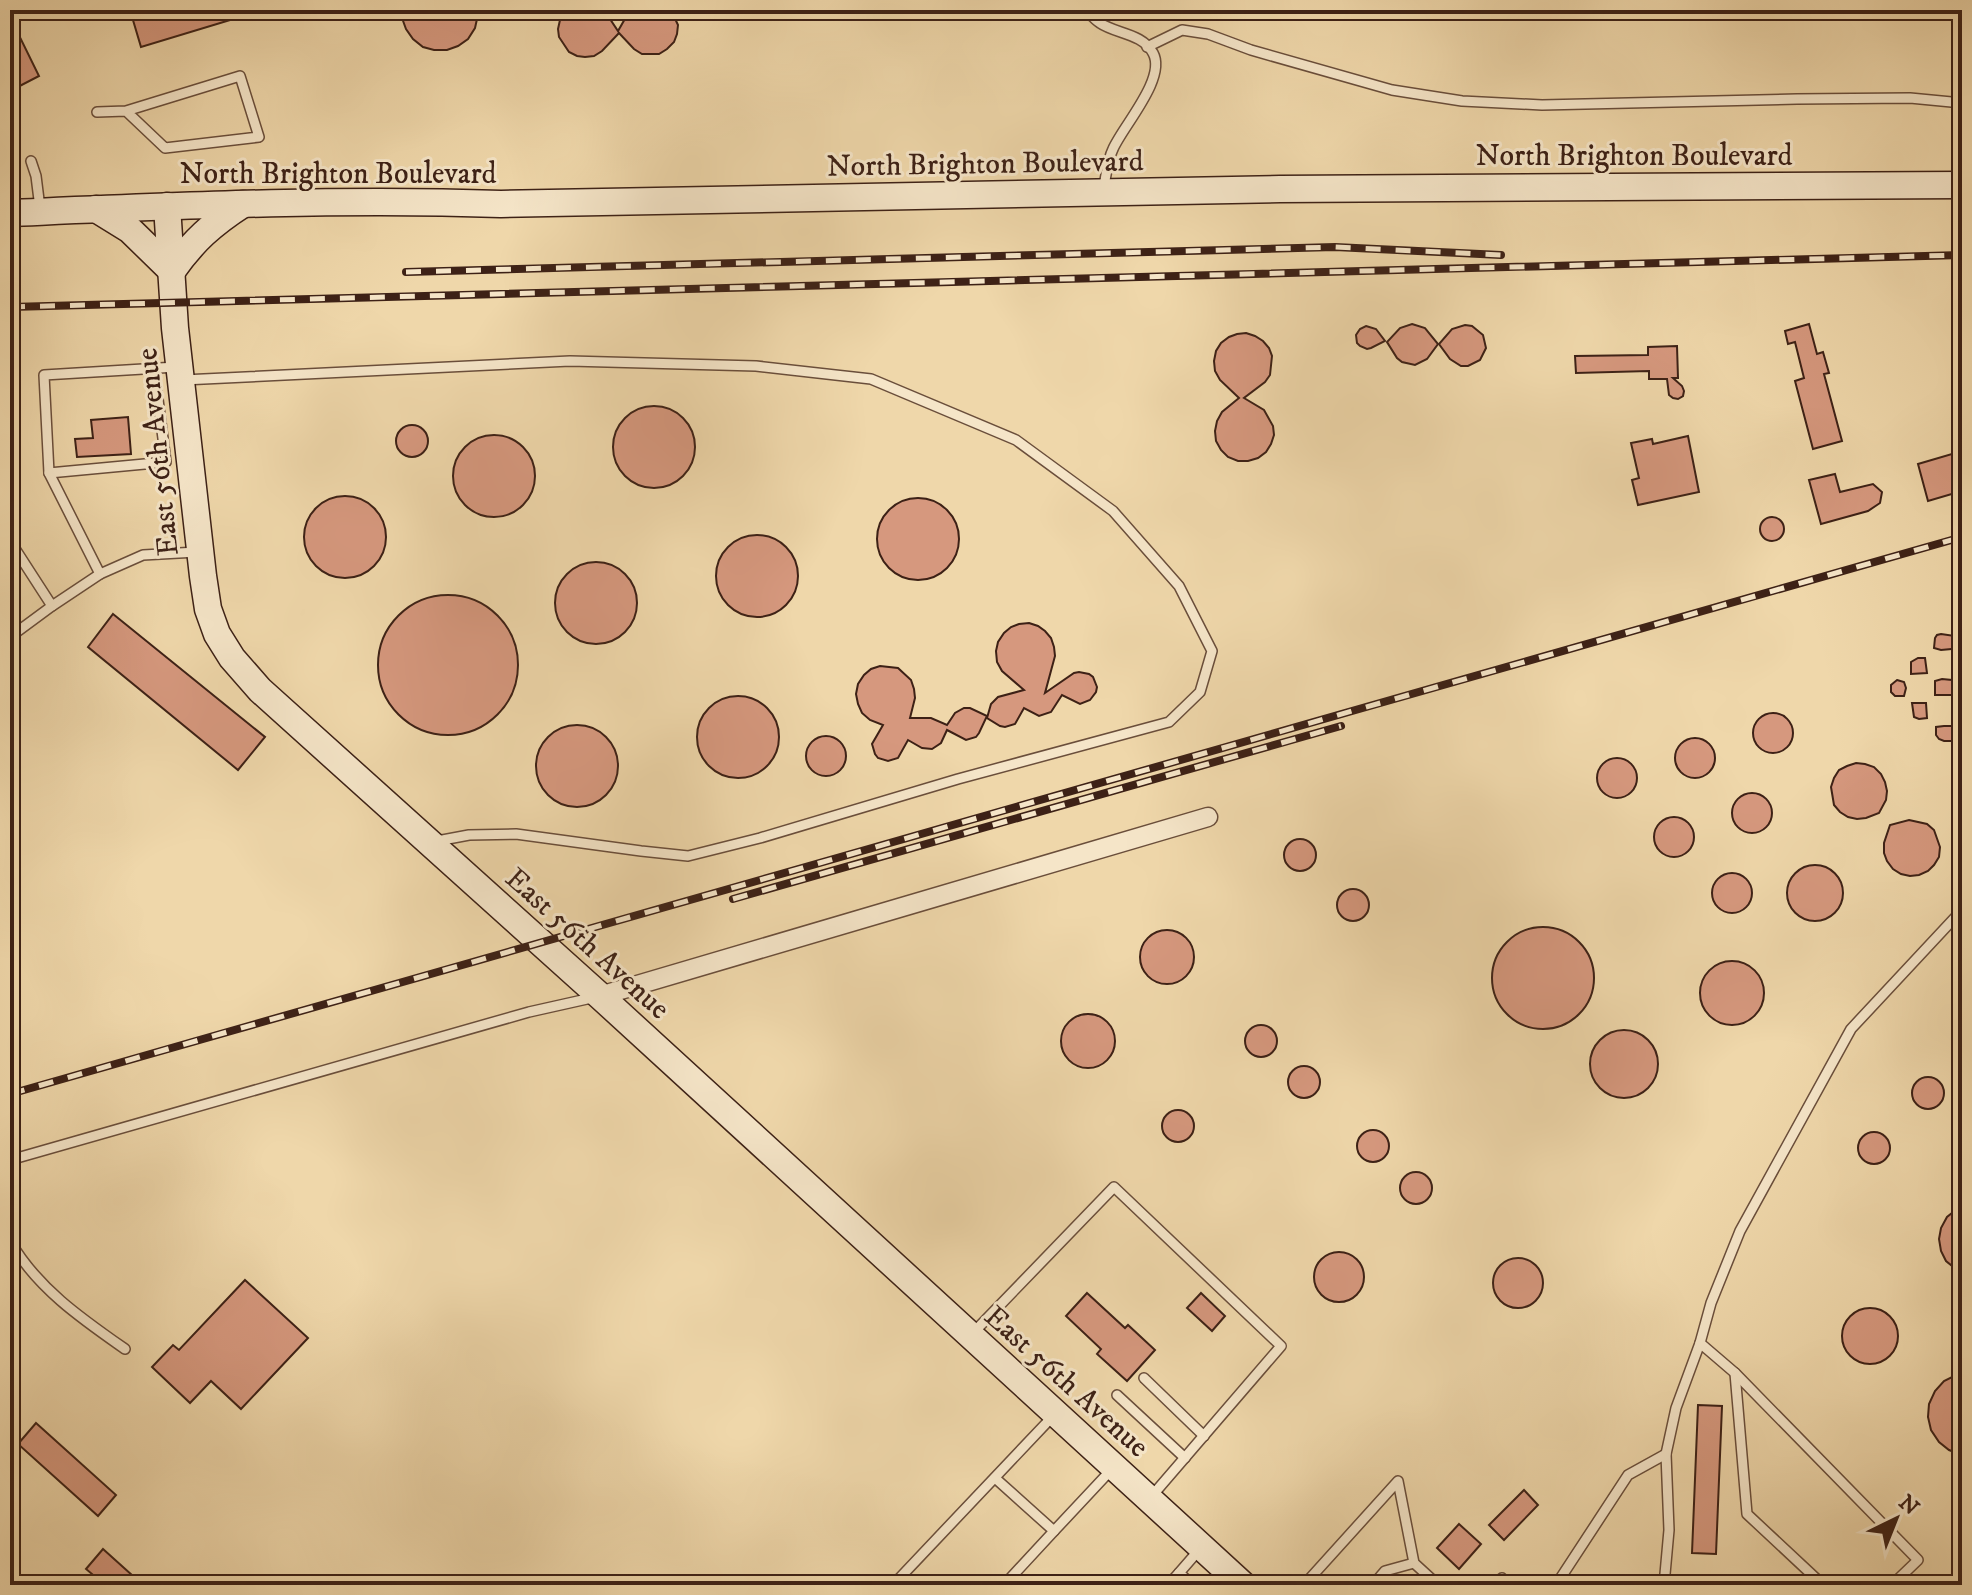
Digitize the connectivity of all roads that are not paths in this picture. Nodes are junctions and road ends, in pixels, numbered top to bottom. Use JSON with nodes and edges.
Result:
{"nodes":[{"id":1,"x":1086,"y":10,"type":"edge"},
{"id":2,"x":1147,"y":47,"type":"junction"},
{"id":3,"x":1962,"y":103,"type":"edge"},
{"id":4,"x":126,"y":111,"type":"junction"},
{"id":5,"x":97,"y":112,"type":"dead end"},
{"id":6,"x":31,"y":161,"type":"dead end"},
{"id":7,"x":1962,"y":185,"type":"edge"},
{"id":8,"x":1103,"y":193,"type":"junction"},
{"id":9,"x":243,"y":204,"type":"junction"},
{"id":10,"x":167,"y":206,"type":"junction"},
{"id":11,"x":96,"y":209,"type":"junction"},
{"id":12,"x":40,"y":212,"type":"junction"},
{"id":13,"x":10,"y":213,"type":"edge"},
{"id":14,"x":172,"y":271,"type":"junction"},
{"id":15,"x":171,"y":371,"type":"junction"},
{"id":16,"x":49,"y":473,"type":"junction"},
{"id":17,"x":10,"y":541,"type":"edge"},
{"id":18,"x":200,"y":551,"type":"junction"},
{"id":19,"x":100,"y":574,"type":"junction"},
{"id":20,"x":52,"y":606,"type":"junction"},
{"id":21,"x":10,"y":637,"type":"edge"},
{"id":22,"x":1208,"y":817,"type":"dead end"},
{"id":23,"x":430,"y":843,"type":"junction"},
{"id":24,"x":1962,"y":910,"type":"edge"},
{"id":25,"x":600,"y":996,"type":"junction"},
{"id":26,"x":10,"y":1160,"type":"edge"},
{"id":27,"x":10,"y":1241,"type":"edge"},
{"id":28,"x":970,"y":1336,"type":"junction"},
{"id":29,"x":1700,"y":1343,"type":"junction"},
{"id":30,"x":125,"y":1349,"type":"dead end"},
{"id":31,"x":1735,"y":1373,"type":"junction"},
{"id":32,"x":1144,"y":1378,"type":"dead end"},
{"id":33,"x":1117,"y":1395,"type":"dead end"},
{"id":34,"x":1056,"y":1414,"type":"junction"},
{"id":35,"x":1204,"y":1436,"type":"junction"},
{"id":36,"x":1666,"y":1454,"type":"junction"},
{"id":37,"x":1185,"y":1458,"type":"junction"},
{"id":38,"x":1114,"y":1467,"type":"junction"},
{"id":39,"x":995,"y":1478,"type":"junction"},
{"id":40,"x":1149,"y":1499,"type":"junction"},
{"id":41,"x":1054,"y":1531,"type":"junction"},
{"id":42,"x":1201,"y":1547,"type":"junction"},
{"id":43,"x":1414,"y":1563,"type":"junction"},
{"id":44,"x":1179,"y":1573,"type":"junction"},
{"id":45,"x":893,"y":1585,"type":"edge"},
{"id":46,"x":1004,"y":1585,"type":"edge"},
{"id":47,"x":1168,"y":1585,"type":"edge"},
{"id":48,"x":1193,"y":1585,"type":"edge"},
{"id":49,"x":1243,"y":1585,"type":"edge"},
{"id":50,"x":1304,"y":1585,"type":"edge"},
{"id":51,"x":1373,"y":1585,"type":"edge"},
{"id":52,"x":1438,"y":1585,"type":"edge"},
{"id":53,"x":1556,"y":1585,"type":"edge"},
{"id":54,"x":1664,"y":1585,"type":"edge"},
{"id":55,"x":1823,"y":1585,"type":"edge"},
{"id":56,"x":1892,"y":1585,"type":"edge"}],
"edges":[{"from":1,"to":2,"type":"lane"},
{"from":2,"to":3,"type":"lane"},
{"from":2,"to":8,"type":"lane"},
{"from":4,"to":4,"type":"lane"},
{"from":4,"to":5,"type":"lane"},
{"from":6,"to":12,"type":"lane"},
{"from":7,"to":8,"type":"main road","name":"North Brighton Boulevard"},
{"from":8,"to":9,"type":"main road","name":"North Brighton Boulevard"},
{"from":9,"to":10,"type":"main road","name":"North Brighton Boulevard"},
{"from":9,"to":14,"type":"main road"},
{"from":10,"to":11,"type":"main road","name":"North Brighton Boulevard"},
{"from":10,"to":14,"type":"main road","name":"East 56th Avenue"},
{"from":11,"to":12,"type":"main road","name":"North Brighton Boulevard"},
{"from":11,"to":14,"type":"main road"},
{"from":12,"to":13,"type":"main road","name":"North Brighton Boulevard"},
{"from":14,"to":15,"type":"main road","name":"East 56th Avenue"},
{"from":15,"to":16,"type":"lane"},
{"from":15,"to":16,"type":"lane"},
{"from":15,"to":18,"type":"main road","name":"East 56th Avenue"},
{"from":15,"to":23,"type":"lane"},
{"from":16,"to":19,"type":"lane"},
{"from":17,"to":20,"type":"lane"},
{"from":18,"to":19,"type":"lane"},
{"from":18,"to":23,"type":"main road","name":"East 56th Avenue"},
{"from":19,"to":20,"type":"lane"},
{"from":20,"to":21,"type":"lane"},
{"from":22,"to":25,"type":"street"},
{"from":23,"to":25,"type":"main road","name":"East 56th Avenue"},
{"from":24,"to":29,"type":"lane"},
{"from":25,"to":26,"type":"lane"},
{"from":25,"to":28,"type":"main road","name":"East 56th Avenue"},
{"from":27,"to":30,"type":"lane"},
{"from":28,"to":34,"type":"main road","name":"East 56th Avenue"},
{"from":28,"to":35,"type":"lane"},
{"from":29,"to":31,"type":"lane"},
{"from":29,"to":36,"type":"lane"},
{"from":31,"to":55,"type":"lane"},
{"from":31,"to":56,"type":"lane"},
{"from":32,"to":35,"type":"lane"},
{"from":33,"to":37,"type":"lane"},
{"from":34,"to":38,"type":"main road","name":"East 56th Avenue"},
{"from":34,"to":39,"type":"lane"},
{"from":35,"to":37,"type":"lane"},
{"from":36,"to":53,"type":"lane"},
{"from":36,"to":54,"type":"lane"},
{"from":37,"to":40,"type":"lane"},
{"from":38,"to":40,"type":"main road","name":"East 56th Avenue"},
{"from":38,"to":41,"type":"lane"},
{"from":39,"to":41,"type":"lane"},
{"from":39,"to":45,"type":"lane"},
{"from":40,"to":42,"type":"main road","name":"East 56th Avenue"},
{"from":41,"to":46,"type":"lane"},
{"from":42,"to":44,"type":"lane"},
{"from":42,"to":49,"type":"main road","name":"East 56th Avenue"},
{"from":43,"to":50,"type":"lane"},
{"from":43,"to":51,"type":"lane"},
{"from":43,"to":52,"type":"lane"},
{"from":44,"to":47,"type":"lane"},
{"from":44,"to":48,"type":"lane"}]}
